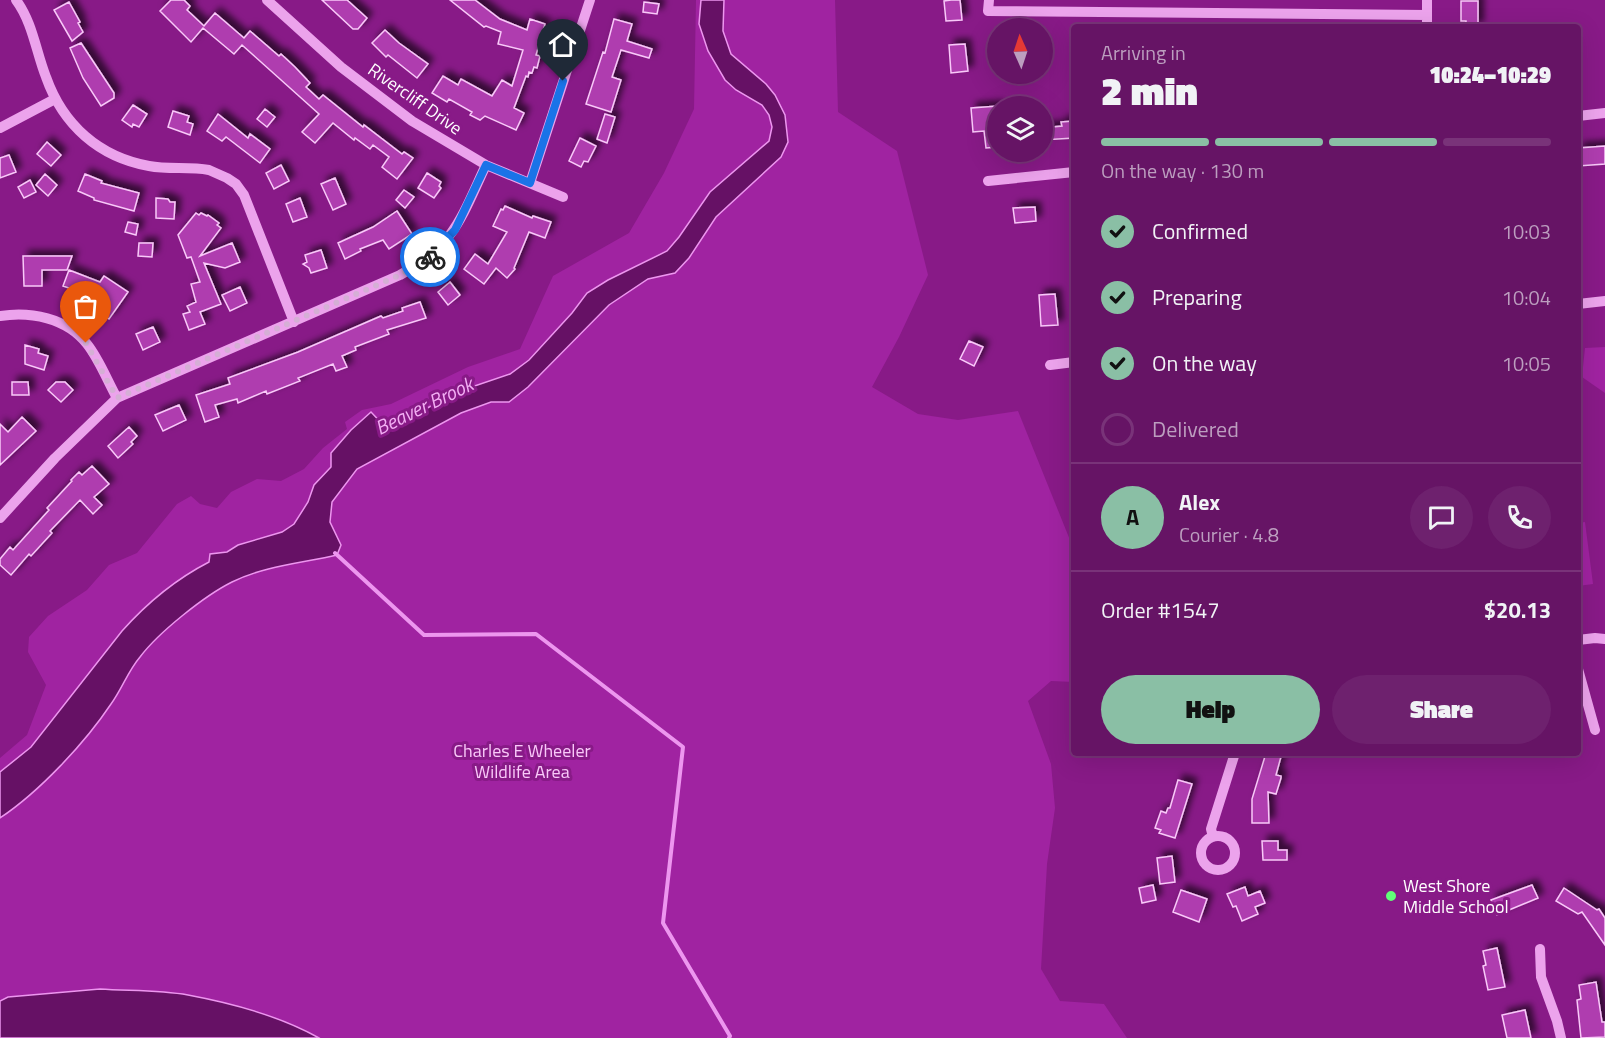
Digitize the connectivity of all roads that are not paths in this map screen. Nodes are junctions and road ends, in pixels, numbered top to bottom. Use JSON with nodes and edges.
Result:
{"nodes":[{"id":1,"x":16,"y":0,"type":"edge"},
{"id":2,"x":267,"y":0,"type":"edge"},
{"id":3,"x":590,"y":0,"type":"edge"},
{"id":4,"x":1427,"y":0,"type":"edge"},
{"id":5,"x":989,"y":5,"type":"edge"},
{"id":6,"x":1427,"y":15,"type":"junction"},
{"id":7,"x":1427,"y":24,"type":"edge"},
{"id":8,"x":55,"y":99,"type":"junction"},
{"id":9,"x":1605,"y":113,"type":"edge"},
{"id":10,"x":1581,"y":116,"type":"edge"},
{"id":11,"x":0,"y":128,"type":"edge"},
{"id":12,"x":486,"y":165,"type":"junction"},
{"id":13,"x":1071,"y":172,"type":"edge"},
{"id":14,"x":988,"y":182,"type":"dead end"},
{"id":15,"x":530,"y":183,"type":"junction"},
{"id":16,"x":563,"y":197,"type":"dead end"},
{"id":17,"x":1605,"y":301,"type":"edge"},
{"id":18,"x":1581,"y":304,"type":"edge"},
{"id":19,"x":0,"y":316,"type":"edge"},
{"id":20,"x":294,"y":322,"type":"junction"},
{"id":21,"x":1071,"y":362,"type":"edge"},
{"id":22,"x":1050,"y":365,"type":"dead end"},
{"id":23,"x":117,"y":398,"type":"junction"},
{"id":24,"x":0,"y":518,"type":"edge"},
{"id":25,"x":1605,"y":639,"type":"edge"},
{"id":26,"x":1581,"y":640,"type":"edge"},
{"id":27,"x":1581,"y":680,"type":"edge"},
{"id":28,"x":1595,"y":730,"type":"dead end"},
{"id":29,"x":1234,"y":756,"type":"edge"},
{"id":30,"x":1213,"y":837,"type":"dead end"},
{"id":31,"x":1540,"y":949,"type":"dead end"},
{"id":32,"x":1562,"y":1038,"type":"edge"}],
"edges":[{"from":1,"to":8,"type":"street"},
{"from":2,"to":12,"type":"street","name":"Rivercliff Drive"},
{"from":3,"to":15,"type":"street"},
{"from":4,"to":6,"type":"street"},
{"from":5,"to":6,"type":"street"},
{"from":6,"to":7,"type":"street"},
{"from":8,"to":11,"type":"street"},
{"from":8,"to":20,"type":"street"},
{"from":9,"to":10,"type":"street"},
{"from":12,"to":15,"type":"street","name":"Rivercliff Drive"},
{"from":12,"to":20,"type":"street"},
{"from":13,"to":14,"type":"street"},
{"from":15,"to":16,"type":"street","name":"Rivercliff Drive"},
{"from":17,"to":18,"type":"street"},
{"from":19,"to":23,"type":"street"},
{"from":20,"to":23,"type":"street"},
{"from":21,"to":22,"type":"street"},
{"from":23,"to":24,"type":"street"},
{"from":25,"to":26,"type":"street"},
{"from":27,"to":28,"type":"street"},
{"from":29,"to":30,"type":"street"},
{"from":31,"to":32,"type":"street"}]}
